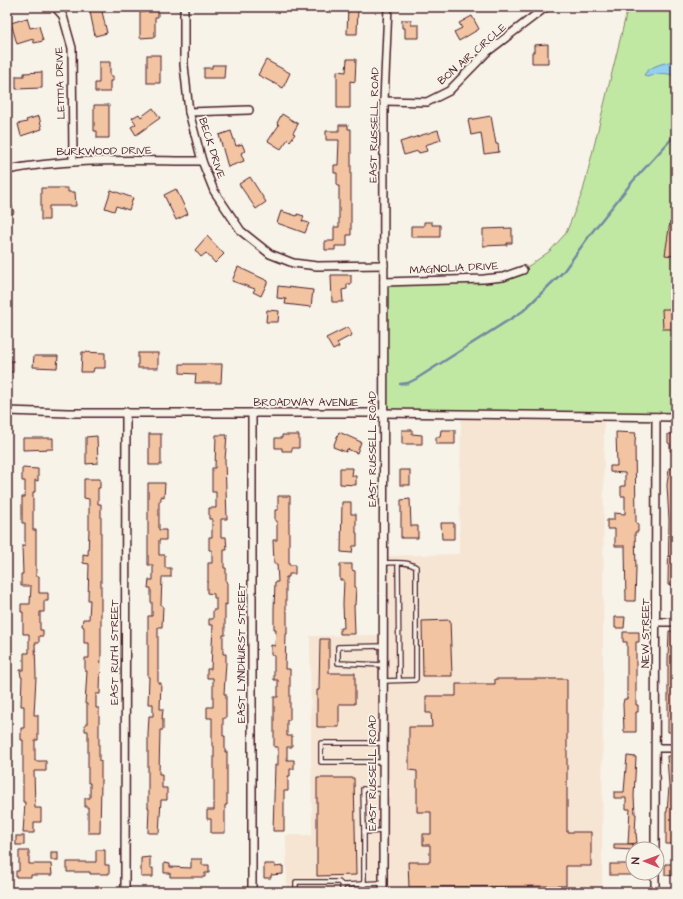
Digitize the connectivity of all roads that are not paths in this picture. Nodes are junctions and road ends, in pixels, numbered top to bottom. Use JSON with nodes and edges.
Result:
{"nodes":[{"id":1,"x":55,"y":7,"type":"edge"},
{"id":2,"x":184,"y":7,"type":"edge"},
{"id":3,"x":388,"y":7,"type":"edge"},
{"id":4,"x":546,"y":7,"type":"edge"},
{"id":5,"x":384,"y":101,"type":"junction"},
{"id":6,"x":249,"y":110,"type":"dead end"},
{"id":7,"x":189,"y":112,"type":"junction"},
{"id":8,"x":73,"y":161,"type":"junction"},
{"id":9,"x":202,"y":161,"type":"junction"},
{"id":10,"x":7,"y":170,"type":"edge"},
{"id":11,"x":384,"y":265,"type":"junction"},
{"id":12,"x":523,"y":270,"type":"dead end"},
{"id":13,"x":384,"y":282,"type":"junction"},
{"id":14,"x":7,"y":412,"type":"edge"},
{"id":15,"x":126,"y":412,"type":"junction"},
{"id":16,"x":252,"y":413,"type":"junction"},
{"id":17,"x":383,"y":413,"type":"junction"},
{"id":18,"x":656,"y":417,"type":"junction"},
{"id":19,"x":676,"y":417,"type":"edge"},
{"id":20,"x":383,"y":563,"type":"junction"},
{"id":21,"x":398,"y":563,"type":"junction"},
{"id":22,"x":656,"y":622,"type":"junction"},
{"id":23,"x":676,"y":622,"type":"edge"},
{"id":24,"x":383,"y":646,"type":"junction"},
{"id":25,"x":383,"y":664,"type":"junction"},
{"id":26,"x":383,"y":680,"type":"junction"},
{"id":27,"x":399,"y":680,"type":"junction"},
{"id":28,"x":383,"y":744,"type":"junction"},
{"id":29,"x":656,"y":748,"type":"junction"},
{"id":30,"x":676,"y":748,"type":"edge"},
{"id":31,"x":383,"y":762,"type":"junction"},
{"id":32,"x":383,"y":789,"type":"junction"},
{"id":33,"x":383,"y":831,"type":"junction"},
{"id":34,"x":364,"y":832,"type":"junction"},
{"id":35,"x":655,"y":841,"type":"edge"},
{"id":36,"x":655,"y":881,"type":"edge"},
{"id":37,"x":364,"y":883,"type":"junction"},
{"id":38,"x":383,"y":883,"type":"junction"},
{"id":39,"x":342,"y":885,"type":"junction"},
{"id":40,"x":125,"y":892,"type":"edge"},
{"id":41,"x":252,"y":892,"type":"edge"},
{"id":42,"x":296,"y":892,"type":"edge"},
{"id":43,"x":342,"y":892,"type":"edge"},
{"id":44,"x":364,"y":892,"type":"edge"},
{"id":45,"x":383,"y":892,"type":"edge"},
{"id":46,"x":655,"y":892,"type":"edge"}],
"edges":[{"from":1,"to":8,"type":"street","name":"LETITIA DRIVE"},
{"from":2,"to":7,"type":"street","name":"BECK DRIVE"},
{"from":3,"to":5,"type":"street","name":"EAST RUSSELL ROAD"},
{"from":4,"to":5,"type":"street","name":"BON AIR CIRCLE"},
{"from":5,"to":11,"type":"street","name":"EAST RUSSELL ROAD"},
{"from":6,"to":7,"type":"street"},
{"from":7,"to":9,"type":"street","name":"BECK DRIVE"},
{"from":8,"to":9,"type":"street","name":"BURKWOOD DRIVE"},
{"from":8,"to":10,"type":"street","name":"BURKWOOD DRIVE"},
{"from":9,"to":11,"type":"street","name":"BECK DRIVE"},
{"from":11,"to":13,"type":"street","name":"EAST RUSSELL ROAD"},
{"from":12,"to":13,"type":"street","name":"MAGNOLIA DRIVE"},
{"from":13,"to":17,"type":"street","name":"EAST RUSSELL ROAD"},
{"from":14,"to":15,"type":"street","name":"BROADWAY AVENUE"},
{"from":15,"to":16,"type":"street","name":"BROADWAY AVENUE"},
{"from":15,"to":40,"type":"street","name":"EAST RUTH STREET"},
{"from":16,"to":17,"type":"street","name":"BROADWAY AVENUE"},
{"from":16,"to":41,"type":"street","name":"EAST LYNDHURST STREET"},
{"from":17,"to":18,"type":"street","name":"BROADWAY AVENUE"},
{"from":17,"to":20,"type":"street","name":"EAST RUSSELL ROAD"},
{"from":18,"to":19,"type":"street","name":"BROADWAY AVENUE"},
{"from":18,"to":22,"type":"street","name":"NEW STREET"},
{"from":20,"to":21,"type":"lane"},
{"from":20,"to":24,"type":"street","name":"EAST RUSSELL ROAD"},
{"from":21,"to":27,"type":"lane"},
{"from":21,"to":27,"type":"lane"},
{"from":22,"to":23,"type":"street"},
{"from":22,"to":29,"type":"street","name":"NEW STREET"},
{"from":24,"to":25,"type":"street","name":"EAST RUSSELL ROAD"},
{"from":24,"to":25,"type":"lane"},
{"from":25,"to":26,"type":"street","name":"EAST RUSSELL ROAD"},
{"from":26,"to":27,"type":"lane"},
{"from":26,"to":28,"type":"street","name":"EAST RUSSELL ROAD"},
{"from":28,"to":31,"type":"street","name":"EAST RUSSELL ROAD"},
{"from":28,"to":31,"type":"lane"},
{"from":29,"to":30,"type":"street"},
{"from":29,"to":35,"type":"street","name":"NEW STREET"},
{"from":31,"to":32,"type":"street","name":"EAST RUSSELL ROAD"},
{"from":32,"to":33,"type":"street","name":"EAST RUSSELL ROAD"},
{"from":32,"to":34,"type":"lane"},
{"from":33,"to":34,"type":"lane"},
{"from":33,"to":38,"type":"street","name":"EAST RUSSELL ROAD"},
{"from":34,"to":37,"type":"lane"},
{"from":36,"to":46,"type":"street"},
{"from":37,"to":38,"type":"lane"},
{"from":37,"to":39,"type":"lane"},
{"from":37,"to":44,"type":"lane"},
{"from":38,"to":45,"type":"street","name":"EAST RUSSELL ROAD"},
{"from":39,"to":42,"type":"lane"},
{"from":39,"to":43,"type":"lane"}]}
